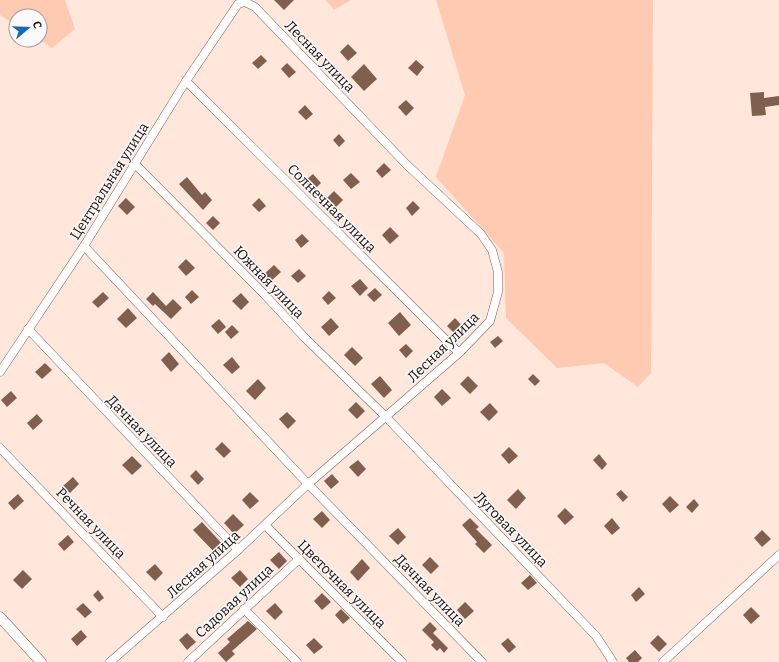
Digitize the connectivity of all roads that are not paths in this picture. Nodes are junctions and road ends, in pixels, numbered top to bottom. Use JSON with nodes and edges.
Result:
{"nodes":[{"id":1,"x":238,"y":4,"type":"joint"},
{"id":2,"x":186,"y":81,"type":"junction"},
{"id":3,"x":135,"y":164,"type":"junction"},
{"id":4,"x":84,"y":246,"type":"junction"},
{"id":5,"x":28,"y":329,"type":"junction"},
{"id":6,"x":459,"y":353,"type":"junction"},
{"id":7,"x":0,"y":372,"type":"edge"},
{"id":8,"x":386,"y":417,"type":"junction"},
{"id":9,"x":0,"y":448,"type":"edge"},
{"id":10,"x":308,"y":484,"type":"junction"},
{"id":11,"x":265,"y":525,"type":"junction"},
{"id":12,"x":238,"y":550,"type":"junction"},
{"id":13,"x":779,"y":555,"type":"edge"},
{"id":14,"x":298,"y":559,"type":"junction"},
{"id":15,"x":244,"y":609,"type":"junction"},
{"id":16,"x":0,"y":617,"type":"edge"},
{"id":17,"x":163,"y":617,"type":"junction"},
{"id":18,"x":41,"y":662,"type":"edge"},
{"id":19,"x":110,"y":662,"type":"edge"},
{"id":20,"x":188,"y":662,"type":"edge"},
{"id":21,"x":297,"y":662,"type":"edge"},
{"id":22,"x":402,"y":662,"type":"edge"},
{"id":23,"x":482,"y":662,"type":"edge"},
{"id":24,"x":613,"y":662,"type":"edge"},
{"id":25,"x":663,"y":662,"type":"edge"}],
"edges":[{"from":1,"to":2,"type":"street","name":"Центральная улица"},
{"from":1,"to":6,"type":"street","name":"Лесная улица"},
{"from":2,"to":3,"type":"street","name":"Центральная улица"},
{"from":2,"to":6,"type":"street","name":"Солнечная улица"},
{"from":3,"to":4,"type":"street","name":"Центральная улица"},
{"from":3,"to":8,"type":"street","name":"Южная улица"},
{"from":4,"to":5,"type":"street","name":"Центральная улица"},
{"from":4,"to":10,"type":"street","name":"Дачная улица"},
{"from":5,"to":7,"type":"street","name":"Центральная улица"},
{"from":5,"to":12,"type":"street","name":"Дачная улица"},
{"from":6,"to":8,"type":"street","name":"Лесная улица"},
{"from":8,"to":10,"type":"street","name":"Лесная улица"},
{"from":8,"to":24,"type":"street","name":"Луговая улица"},
{"from":9,"to":17,"type":"street","name":"Речная улица"},
{"from":10,"to":11,"type":"street","name":"Лесная улица"},
{"from":10,"to":23,"type":"street","name":"Дачная улица"},
{"from":11,"to":12,"type":"street","name":"Лесная улица"},
{"from":11,"to":14,"type":"street","name":"Цветочная улица"},
{"from":12,"to":17,"type":"street","name":"Лесная улица"},
{"from":13,"to":25,"type":"street"},
{"from":14,"to":15,"type":"street","name":"Садовая улица"},
{"from":14,"to":22,"type":"street","name":"Цветочная улица"},
{"from":15,"to":20,"type":"street","name":"Садовая улица"},
{"from":15,"to":21,"type":"street"},
{"from":16,"to":18,"type":"main road"},
{"from":17,"to":19,"type":"street","name":"Лесная улица"}]}
